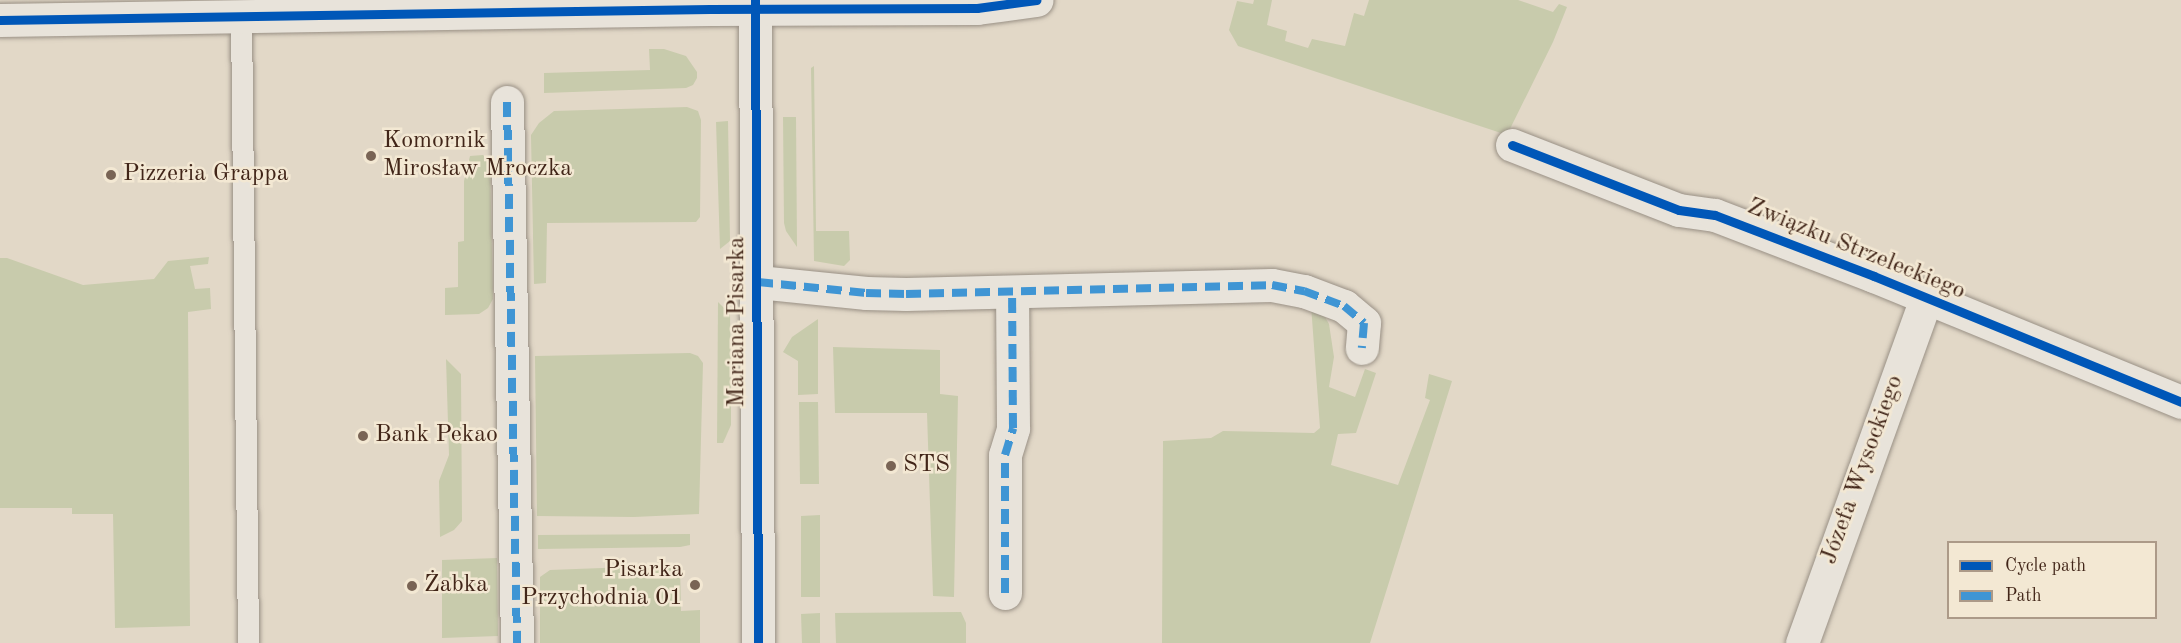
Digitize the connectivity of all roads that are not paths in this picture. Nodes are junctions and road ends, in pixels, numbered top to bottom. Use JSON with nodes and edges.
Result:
{"nodes":[{"id":1,"x":1036,"y":0,"type":"edge"},
{"id":2,"x":755,"y":5,"type":"edge"},
{"id":3,"x":861,"y":5,"type":"edge"},
{"id":4,"x":241,"y":15,"type":"junction"},
{"id":5,"x":0,"y":20,"type":"edge"},
{"id":6,"x":507,"y":102,"type":"dead end"},
{"id":7,"x":1512,"y":146,"type":"dead end"},
{"id":8,"x":758,"y":282,"type":"junction"},
{"id":9,"x":1012,"y":293,"type":"junction"},
{"id":10,"x":1926,"y":298,"type":"junction"},
{"id":11,"x":1362,"y":348,"type":"dead end"},
{"id":12,"x":2181,"y":402,"type":"edge"},
{"id":13,"x":1005,"y":593,"type":"dead end"},
{"id":14,"x":248,"y":643,"type":"edge"},
{"id":15,"x":517,"y":643,"type":"edge"},
{"id":16,"x":758,"y":643,"type":"edge"},
{"id":17,"x":1802,"y":643,"type":"edge"}],
"edges":[{"from":1,"to":3,"type":"street"},
{"from":2,"to":3,"type":"street"},
{"from":2,"to":4,"type":"street"},
{"from":2,"to":8,"type":"street","name":"Mariana Pisarka"},
{"from":4,"to":5,"type":"street"},
{"from":4,"to":14,"type":"lane"},
{"from":6,"to":15,"type":"street"},
{"from":7,"to":10,"type":"street","name":"Związku Strzeleckiego"},
{"from":8,"to":9,"type":"street"},
{"from":8,"to":16,"type":"street","name":"Mariana Pisarka"},
{"from":9,"to":11,"type":"street"},
{"from":9,"to":13,"type":"street"},
{"from":10,"to":12,"type":"street","name":"Związku Strzeleckiego"},
{"from":10,"to":17,"type":"street","name":"Józefa Wysockiego"}]}
